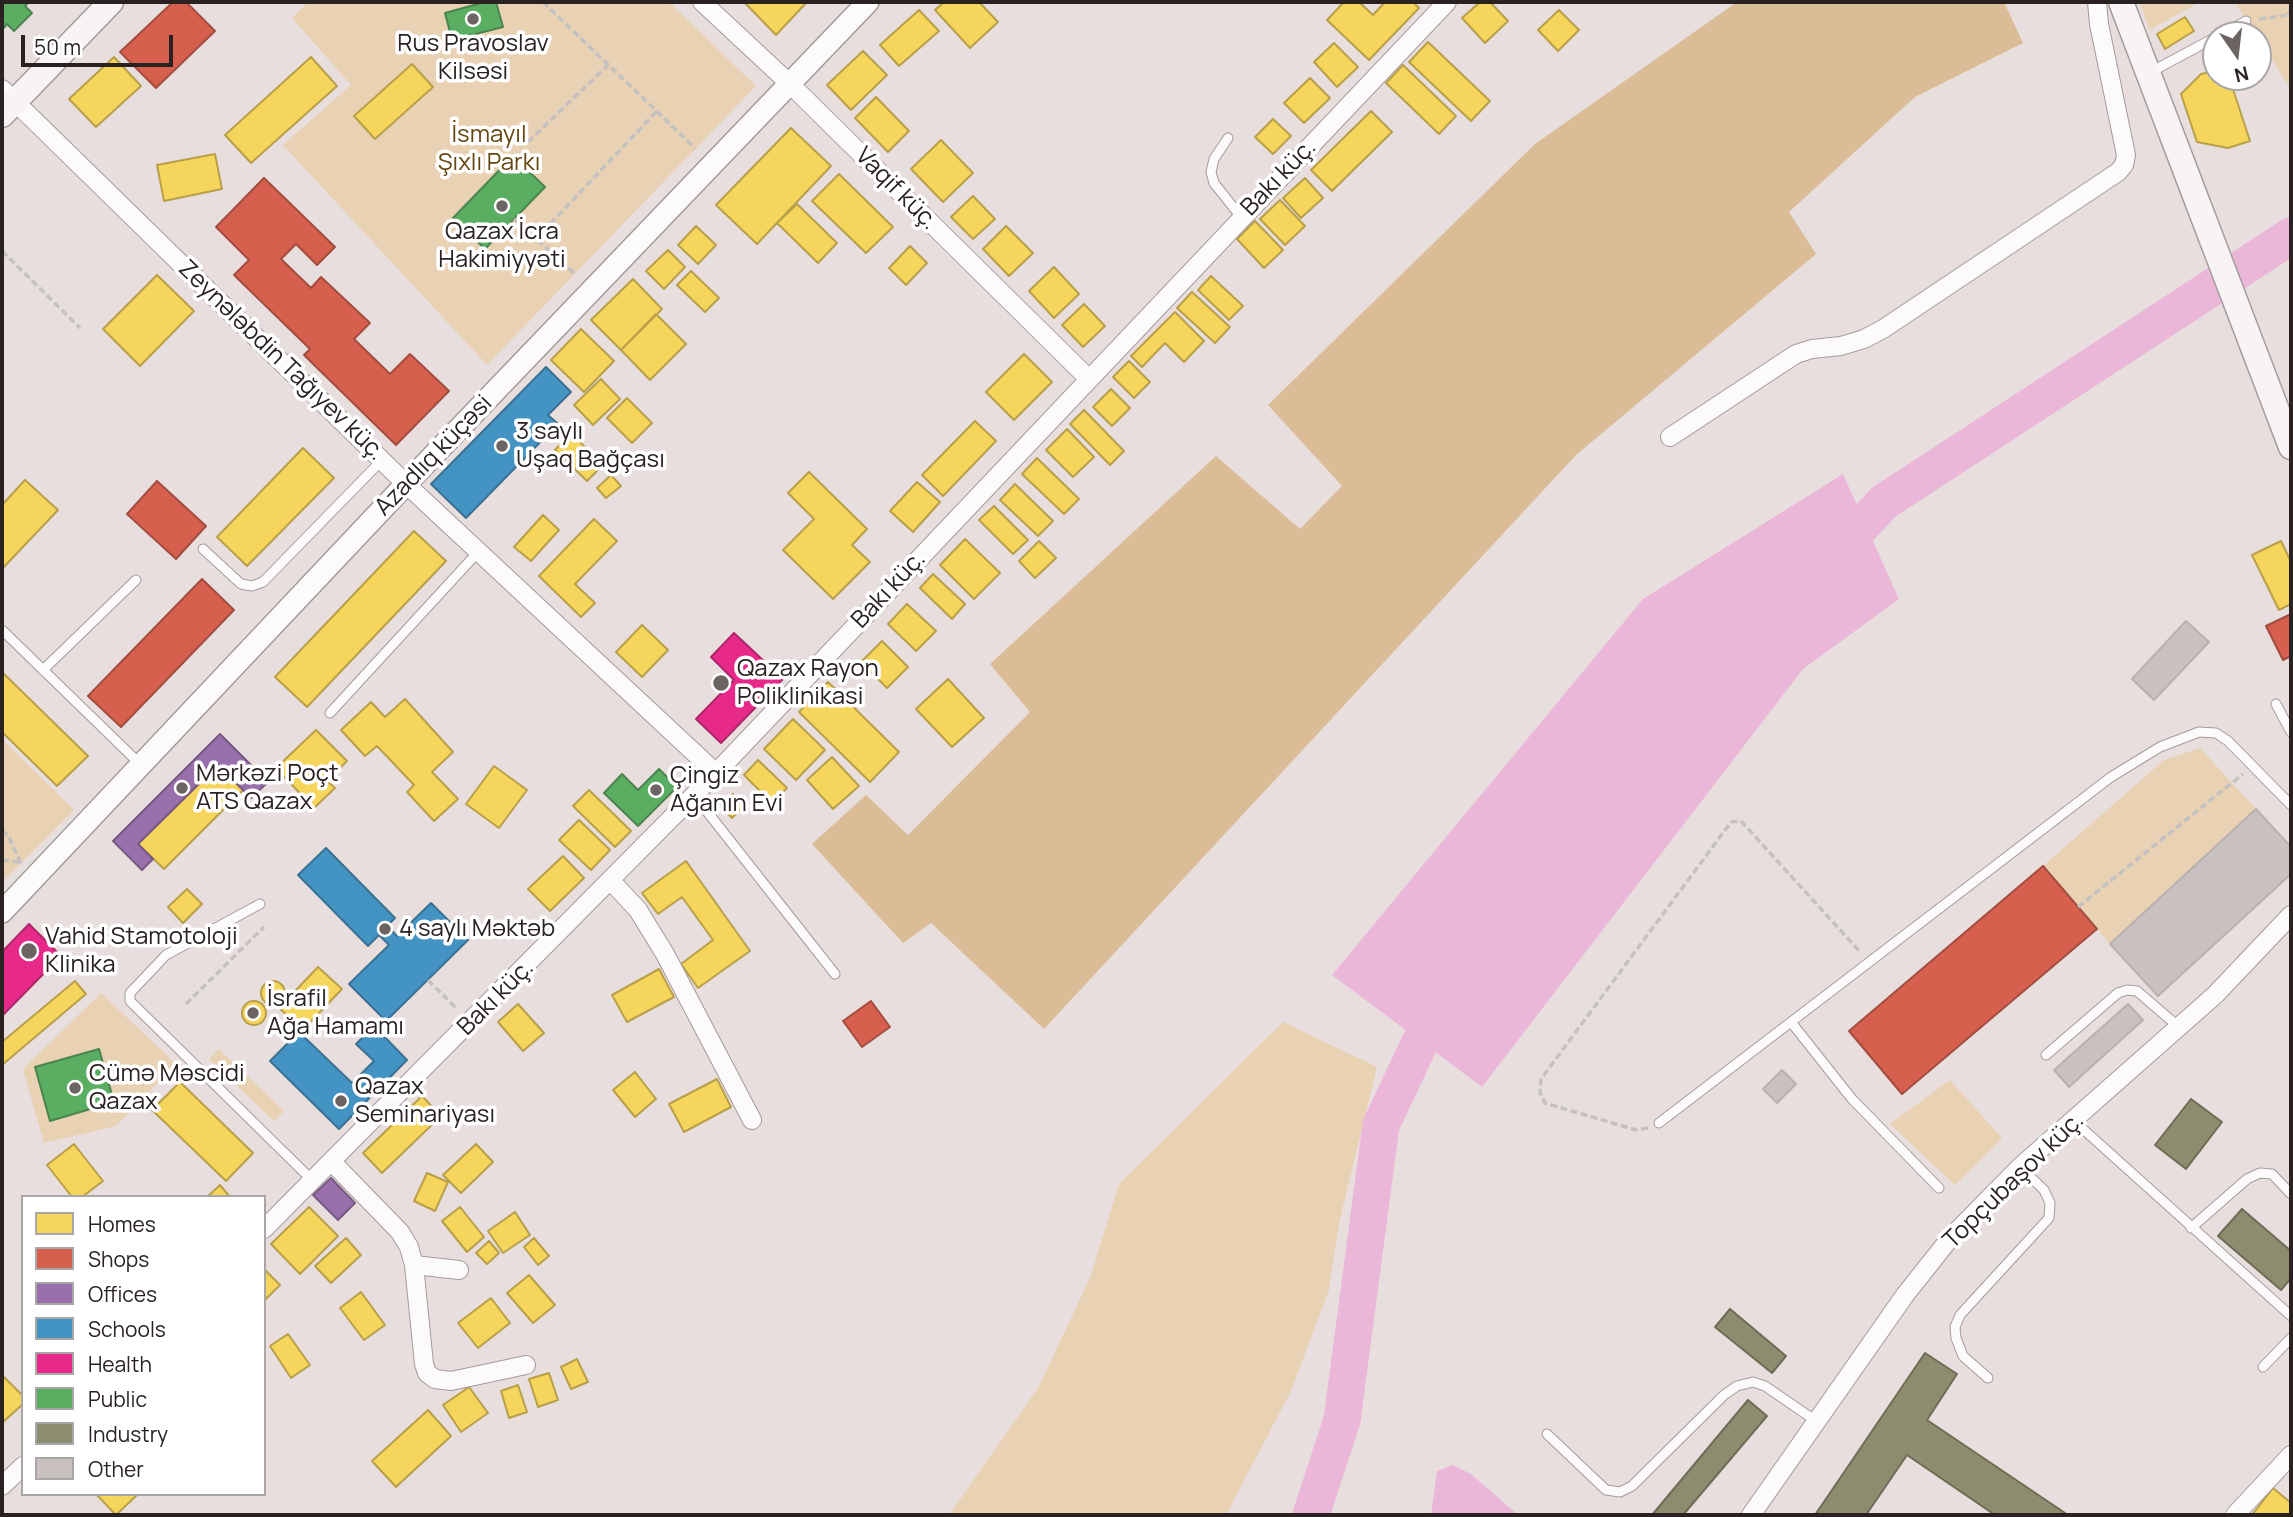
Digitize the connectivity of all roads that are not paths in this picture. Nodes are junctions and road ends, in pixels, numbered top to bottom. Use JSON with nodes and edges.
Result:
{"nodes":[{"id":1,"x":111,"y":2,"type":"edge"},
{"id":2,"x":702,"y":2,"type":"edge"},
{"id":3,"x":868,"y":2,"type":"edge"},
{"id":4,"x":1447,"y":2,"type":"edge"},
{"id":5,"x":2097,"y":2,"type":"edge"},
{"id":6,"x":2121,"y":2,"type":"edge"},
{"id":7,"x":2202,"y":45,"type":"edge"},
{"id":8,"x":2148,"y":74,"type":"junction"},
{"id":9,"x":790,"y":84,"type":"junction"},
{"id":10,"x":6,"y":102,"type":"edge"},
{"id":11,"x":1228,"y":138,"type":"dead end"},
{"id":12,"x":1241,"y":217,"type":"junction"},
{"id":13,"x":1088,"y":378,"type":"junction"},
{"id":14,"x":1670,"y":436,"type":"dead end"},
{"id":15,"x":2291,"y":447,"type":"edge"},
{"id":16,"x":382,"y":460,"type":"junction"},
{"id":17,"x":407,"y":484,"type":"junction"},
{"id":18,"x":203,"y":549,"type":"dead end"},
{"id":19,"x":479,"y":551,"type":"junction"},
{"id":20,"x":136,"y":580,"type":"dead end"},
{"id":21,"x":2,"y":631,"type":"edge"},
{"id":22,"x":43,"y":670,"type":"junction"},
{"id":23,"x":2276,"y":704,"type":"dead end"},
{"id":24,"x":330,"y":713,"type":"dead end"},
{"id":25,"x":2291,"y":732,"type":"edge"},
{"id":26,"x":142,"y":765,"type":"junction"},
{"id":27,"x":716,"y":773,"type":"junction"},
{"id":28,"x":694,"y":795,"type":"junction"},
{"id":29,"x":2291,"y":805,"type":"edge"},
{"id":30,"x":611,"y":881,"type":"junction"},
{"id":31,"x":260,"y":904,"type":"dead end"},
{"id":32,"x":2,"y":912,"type":"edge"},
{"id":33,"x":2291,"y":915,"type":"edge"},
{"id":34,"x":835,"y":974,"type":"dead end"},
{"id":35,"x":1791,"y":1023,"type":"junction"},
{"id":36,"x":2180,"y":1028,"type":"junction"},
{"id":37,"x":2046,"y":1055,"type":"dead end"},
{"id":38,"x":752,"y":1120,"type":"dead end"},
{"id":39,"x":2074,"y":1121,"type":"junction"},
{"id":40,"x":1659,"y":1123,"type":"road end"},
{"id":41,"x":332,"y":1162,"type":"junction"},
{"id":42,"x":2020,"y":1167,"type":"junction"},
{"id":43,"x":313,"y":1181,"type":"junction"},
{"id":44,"x":1939,"y":1188,"type":"dead end"},
{"id":45,"x":2291,"y":1194,"type":"edge"},
{"id":46,"x":266,"y":1227,"type":"edge"},
{"id":47,"x":2191,"y":1228,"type":"junction"},
{"id":48,"x":414,"y":1265,"type":"junction"},
{"id":49,"x":459,"y":1270,"type":"dead end"},
{"id":50,"x":2291,"y":1316,"type":"edge"},
{"id":51,"x":2291,"y":1338,"type":"edge"},
{"id":52,"x":526,"y":1365,"type":"dead end"},
{"id":53,"x":2263,"y":1367,"type":"dead end"},
{"id":54,"x":1988,"y":1378,"type":"dead end"},
{"id":55,"x":1816,"y":1421,"type":"junction"},
{"id":56,"x":1547,"y":1434,"type":"dead end"},
{"id":57,"x":2291,"y":1455,"type":"edge"},
{"id":58,"x":21,"y":1468,"type":"edge"},
{"id":59,"x":2,"y":1486,"type":"edge"},
{"id":60,"x":1751,"y":1515,"type":"edge"},
{"id":61,"x":2235,"y":1515,"type":"edge"}],
"edges":[{"from":1,"to":10,"type":"main road"},
{"from":2,"to":9,"type":"street","name":"Vaqif küç."},
{"from":3,"to":9,"type":"street","name":"Azadlıq küçəsi"},
{"from":4,"to":12,"type":"street","name":"Bakı küç."},
{"from":5,"to":14,"type":"street"},
{"from":6,"to":8,"type":"main road"},
{"from":7,"to":8,"type":"lane"},
{"from":8,"to":15,"type":"main road"},
{"from":9,"to":13,"type":"street","name":"Vaqif küç."},
{"from":9,"to":17,"type":"street","name":"Azadlıq küçəsi"},
{"from":10,"to":16,"type":"street","name":"Zeynələbdin Tağıyev küç."},
{"from":11,"to":12,"type":"lane"},
{"from":12,"to":13,"type":"street","name":"Bakı küç."},
{"from":13,"to":27,"type":"street","name":"Bakı küç."},
{"from":16,"to":17,"type":"street","name":"Zeynələbdin Tağıyev küç."},
{"from":16,"to":18,"type":"lane"},
{"from":17,"to":19,"type":"street","name":"Zeynələbdin Tağıyev küç."},
{"from":17,"to":26,"type":"street","name":"Azadlıq küçəsi"},
{"from":19,"to":24,"type":"lane"},
{"from":19,"to":27,"type":"street","name":"Zeynələbdin Tağıyev küç."},
{"from":20,"to":22,"type":"lane"},
{"from":21,"to":22,"type":"lane"},
{"from":22,"to":26,"type":"lane"},
{"from":23,"to":25,"type":"lane"},
{"from":26,"to":32,"type":"street","name":"Azadlıq küçəsi"},
{"from":27,"to":28,"type":"street","name":"Bakı küç."},
{"from":28,"to":30,"type":"street","name":"Bakı küç."},
{"from":28,"to":34,"type":"lane"},
{"from":29,"to":35,"type":"lane"},
{"from":30,"to":38,"type":"street"},
{"from":30,"to":41,"type":"street","name":"Bakı küç."},
{"from":31,"to":43,"type":"lane"},
{"from":33,"to":36,"type":"street","name":"Topçubaşov küç."},
{"from":35,"to":40,"type":"lane"},
{"from":35,"to":44,"type":"lane"},
{"from":36,"to":37,"type":"lane"},
{"from":36,"to":39,"type":"street","name":"Topçubaşov küç."},
{"from":39,"to":42,"type":"street","name":"Topçubaşov küç."},
{"from":39,"to":47,"type":"lane"},
{"from":41,"to":43,"type":"street","name":"Bakı küç."},
{"from":41,"to":48,"type":"street"},
{"from":42,"to":54,"type":"lane"},
{"from":42,"to":55,"type":"street","name":"Topçubaşov küç."},
{"from":43,"to":46,"type":"street","name":"Bakı küç."},
{"from":45,"to":47,"type":"lane"},
{"from":47,"to":50,"type":"lane"},
{"from":48,"to":49,"type":"street"},
{"from":48,"to":52,"type":"street"},
{"from":51,"to":53,"type":"lane"},
{"from":55,"to":56,"type":"lane"},
{"from":55,"to":60,"type":"street","name":"Topçubaşov küç."},
{"from":57,"to":61,"type":"street"},
{"from":58,"to":59,"type":"street"}]}
